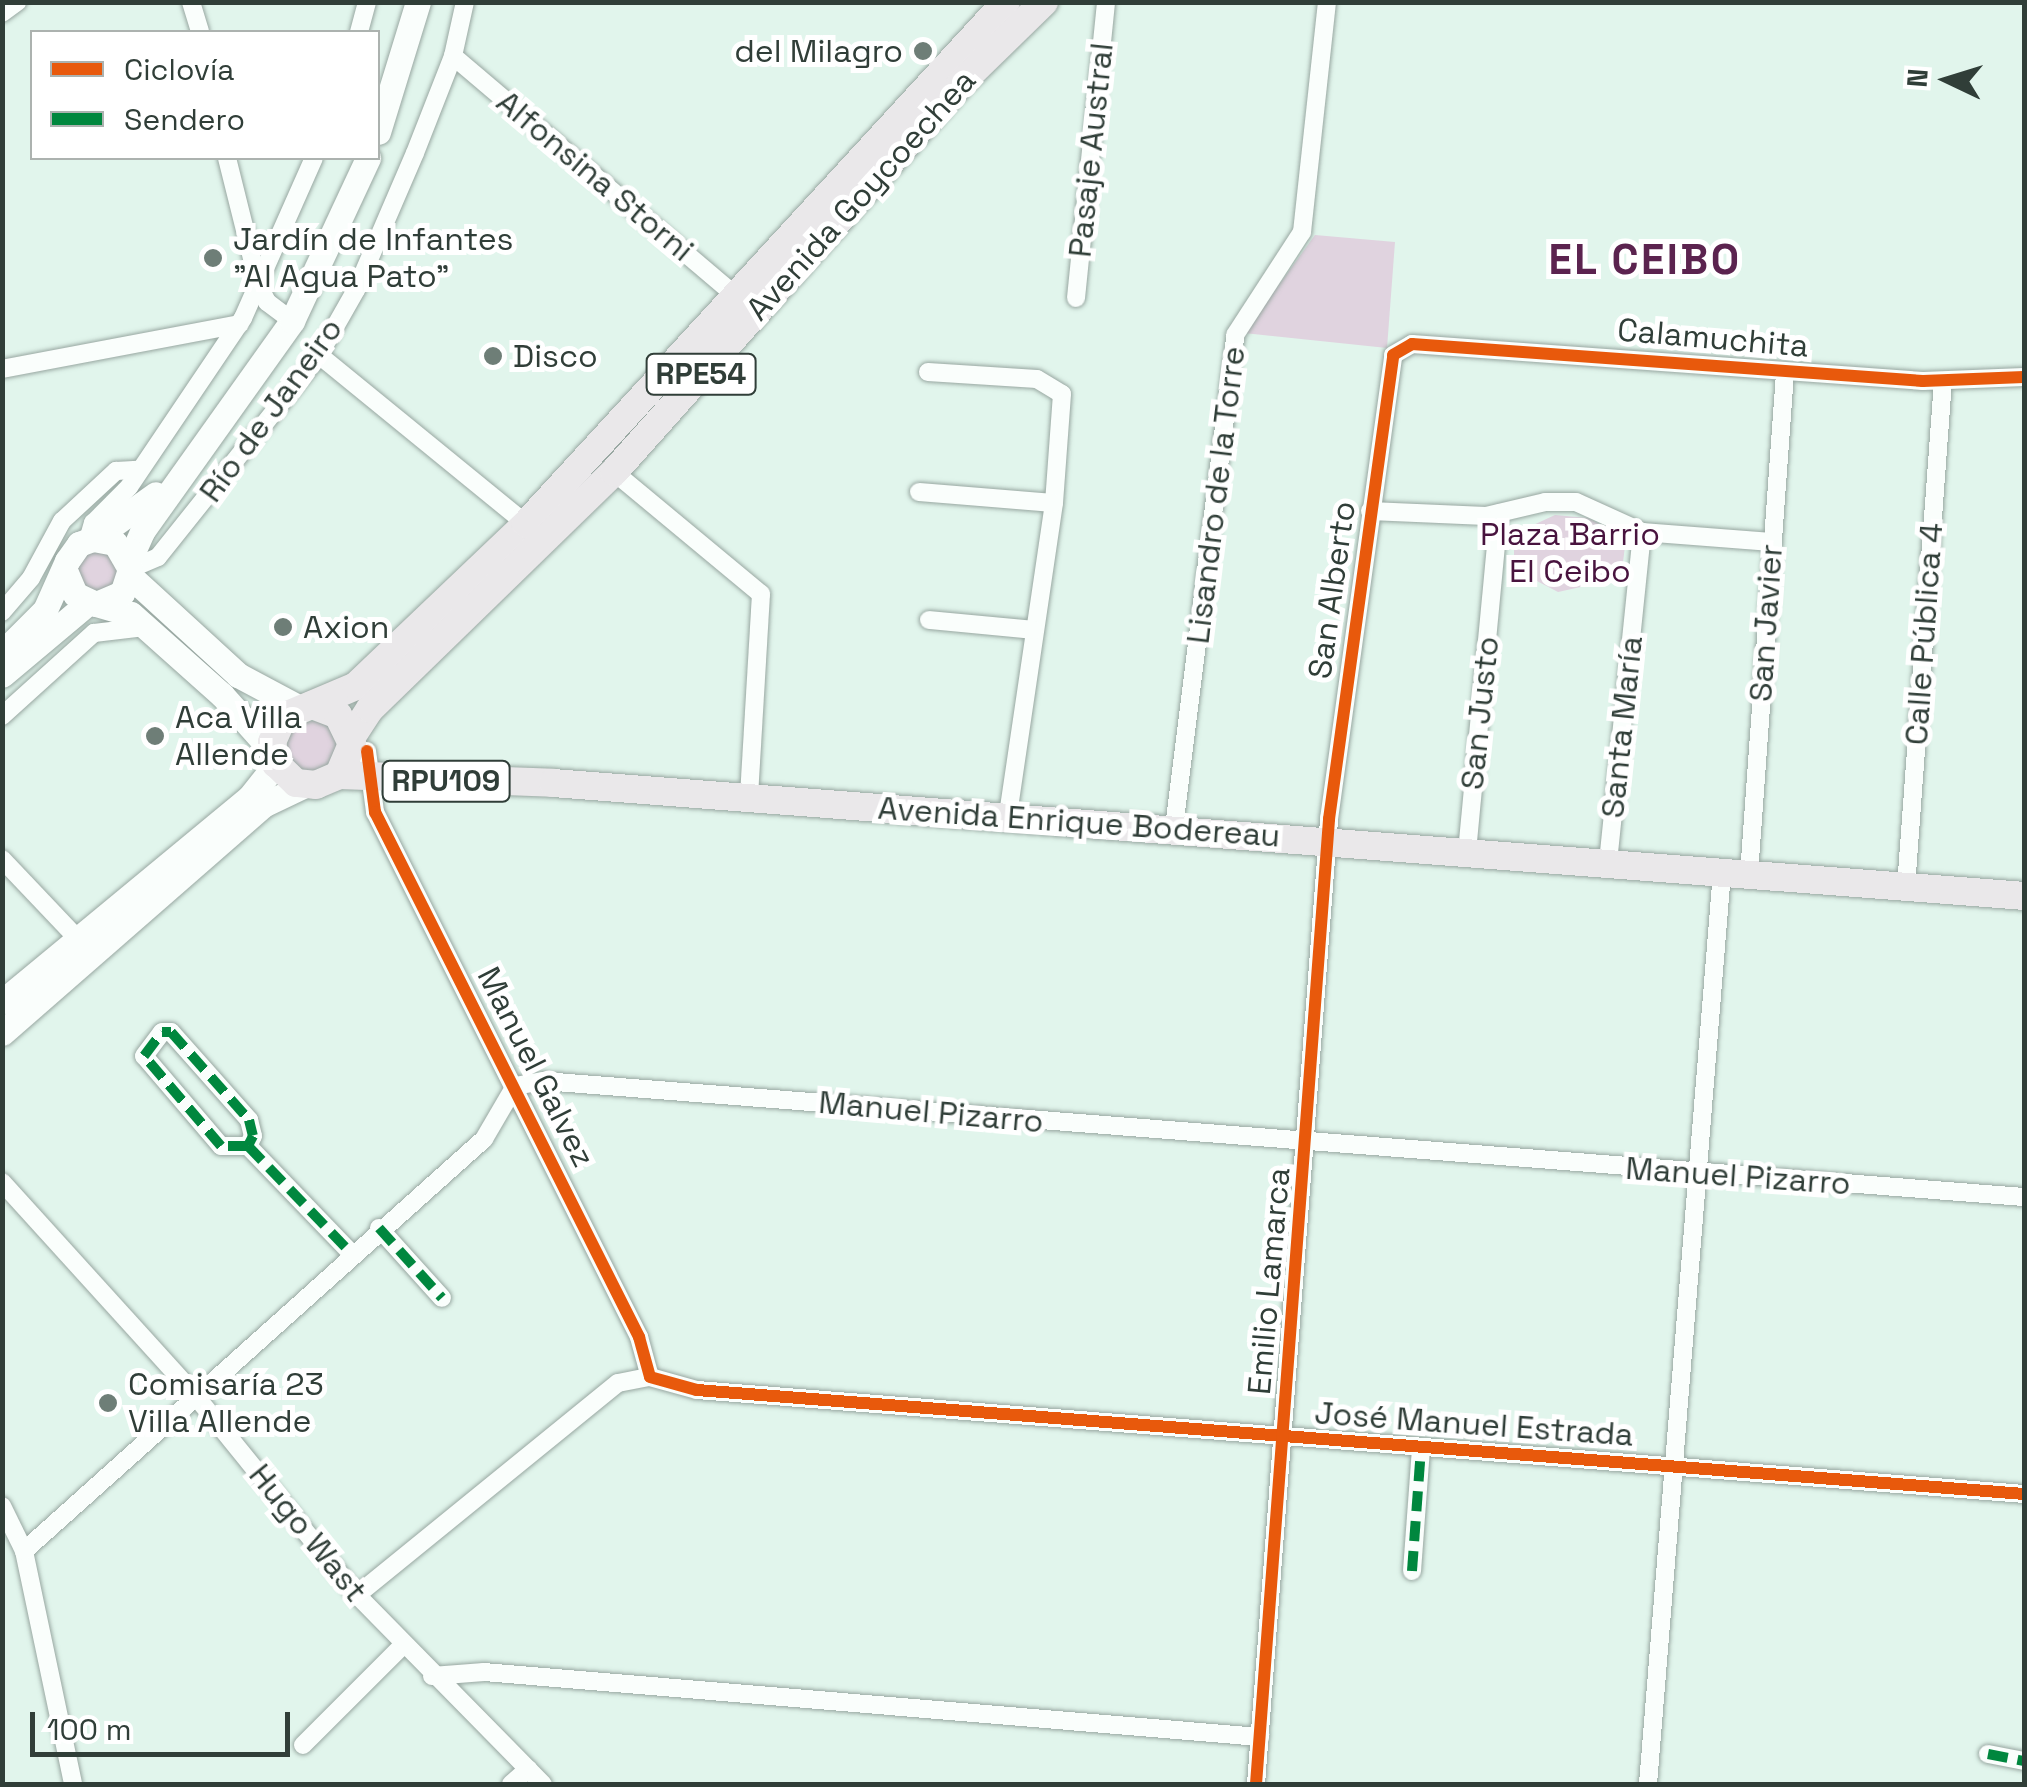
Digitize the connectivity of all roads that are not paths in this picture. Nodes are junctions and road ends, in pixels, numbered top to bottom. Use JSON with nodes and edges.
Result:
{"nodes":[{"id":1,"x":17,"y":2,"type":"edge"},
{"id":2,"x":191,"y":2,"type":"edge"},
{"id":3,"x":367,"y":2,"type":"edge"},
{"id":4,"x":418,"y":2,"type":"edge"},
{"id":5,"x":465,"y":2,"type":"edge"},
{"id":6,"x":1006,"y":2,"type":"edge"},
{"id":7,"x":1044,"y":2,"type":"edge"},
{"id":8,"x":1106,"y":2,"type":"edge"},
{"id":9,"x":1327,"y":2,"type":"edge"},
{"id":10,"x":2,"y":13,"type":"edge"},
{"id":11,"x":199,"y":30,"type":"edge"},
{"id":12,"x":360,"y":30,"type":"edge"},
{"id":13,"x":453,"y":56,"type":"junction"},
{"id":14,"x":380,"y":126,"type":"edge"},
{"id":15,"x":228,"y":160,"type":"edge"},
{"id":16,"x":313,"y":160,"type":"edge"},
{"id":17,"x":367,"y":160,"type":"edge"},
{"id":18,"x":260,"y":286,"type":"junction"},
{"id":19,"x":736,"y":296,"type":"junction"},
{"id":20,"x":1076,"y":298,"type":"dead end"},
{"id":21,"x":292,"y":321,"type":"junction"},
{"id":22,"x":240,"y":324,"type":"junction"},
{"id":23,"x":1397,"y":348,"type":"joint"},
{"id":24,"x":319,"y":355,"type":"junction"},
{"id":25,"x":2,"y":369,"type":"edge"},
{"id":26,"x":928,"y":372,"type":"dead end"},
{"id":27,"x":1785,"y":372,"type":"junction"},
{"id":28,"x":2024,"y":377,"type":"edge"},
{"id":29,"x":1943,"y":381,"type":"junction"},
{"id":30,"x":190,"y":465,"type":"junction"},
{"id":31,"x":138,"y":470,"type":"junction"},
{"id":32,"x":614,"y":472,"type":"junction"},
{"id":33,"x":919,"y":492,"type":"dead end"},
{"id":34,"x":1054,"y":503,"type":"junction"},
{"id":35,"x":1370,"y":511,"type":"junction"},
{"id":36,"x":1499,"y":514,"type":"junction"},
{"id":37,"x":526,"y":524,"type":"junction"},
{"id":38,"x":1642,"y":532,"type":"junction"},
{"id":39,"x":91,"y":539,"type":"junction"},
{"id":40,"x":1772,"y":542,"type":"junction"},
{"id":41,"x":129,"y":568,"type":"junction"},
{"id":42,"x":65,"y":571,"type":"junction"},
{"id":43,"x":93,"y":603,"type":"junction"},
{"id":44,"x":2,"y":612,"type":"edge"},
{"id":45,"x":929,"y":620,"type":"dead end"},
{"id":46,"x":145,"y":627,"type":"junction"},
{"id":47,"x":1034,"y":630,"type":"junction"},
{"id":48,"x":2,"y":653,"type":"edge"},
{"id":49,"x":2,"y":674,"type":"edge"},
{"id":50,"x":2,"y":716,"type":"edge"},
{"id":51,"x":339,"y":739,"type":"junction"},
{"id":52,"x":274,"y":758,"type":"junction"},
{"id":53,"x":305,"y":785,"type":"junction"},
{"id":54,"x":749,"y":798,"type":"junction"},
{"id":55,"x":375,"y":812,"type":"junction"},
{"id":56,"x":1008,"y":816,"type":"junction"},
{"id":57,"x":1174,"y":828,"type":"junction"},
{"id":58,"x":1330,"y":841,"type":"junction"},
{"id":59,"x":1467,"y":852,"type":"junction"},
{"id":60,"x":2,"y":860,"type":"edge"},
{"id":61,"x":1608,"y":862,"type":"junction"},
{"id":62,"x":1736,"y":873,"type":"junction"},
{"id":63,"x":1906,"y":887,"type":"junction"},
{"id":64,"x":2024,"y":896,"type":"edge"},
{"id":65,"x":78,"y":938,"type":"junction"},
{"id":66,"x":2,"y":1002,"type":"edge"},
{"id":67,"x":2,"y":1033,"type":"edge"},
{"id":68,"x":515,"y":1086,"type":"junction"},
{"id":69,"x":1308,"y":1142,"type":"junction"},
{"id":70,"x":248,"y":1146,"type":"junction"},
{"id":71,"x":1698,"y":1173,"type":"junction"},
{"id":72,"x":2,"y":1182,"type":"edge"},
{"id":73,"x":2024,"y":1197,"type":"edge"},
{"id":74,"x":379,"y":1228,"type":"junction"},
{"id":75,"x":351,"y":1253,"type":"junction"},
{"id":76,"x":442,"y":1298,"type":"dead end"},
{"id":77,"x":650,"y":1377,"type":"junction"},
{"id":78,"x":194,"y":1394,"type":"junction"},
{"id":79,"x":1284,"y":1437,"type":"junction"},
{"id":80,"x":1421,"y":1447,"type":"junction"},
{"id":81,"x":1674,"y":1466,"type":"junction"},
{"id":82,"x":2024,"y":1494,"type":"edge"},
{"id":83,"x":2,"y":1506,"type":"edge"},
{"id":84,"x":24,"y":1551,"type":"junction"},
{"id":85,"x":1412,"y":1572,"type":"dead end"},
{"id":86,"x":357,"y":1594,"type":"junction"},
{"id":87,"x":403,"y":1646,"type":"junction"},
{"id":88,"x":432,"y":1676,"type":"junction"},
{"id":89,"x":1260,"y":1737,"type":"junction"},
{"id":90,"x":303,"y":1746,"type":"dead end"},
{"id":91,"x":1988,"y":1754,"type":"dead end"},
{"id":92,"x":2024,"y":1762,"type":"edge"},
{"id":93,"x":528,"y":1769,"type":"junction"},
{"id":94,"x":74,"y":1784,"type":"edge"},
{"id":95,"x":511,"y":1784,"type":"edge"},
{"id":96,"x":543,"y":1784,"type":"edge"},
{"id":97,"x":1256,"y":1784,"type":"edge"},
{"id":98,"x":1648,"y":1784,"type":"edge"}],
"edges":[{"from":1,"to":10,"type":"street"},
{"from":2,"to":11,"type":"street"},
{"from":3,"to":12,"type":"street"},
{"from":4,"to":14,"type":"main road"},
{"from":5,"to":13,"type":"street","name":"Río de Janeiro"},
{"from":6,"to":19,"type":"main road","name":"Avenida Goycoechea","number":"RPE54"},
{"from":7,"to":32,"type":"main road","name":"Avenida Goycoechea","number":"RPE54"},
{"from":8,"to":20,"type":"street","name":"Pasaje Austral"},
{"from":9,"to":57,"type":"street","name":"Lisandro de la Torre"},
{"from":13,"to":19,"type":"street","name":"Alfonsina Storni"},
{"from":13,"to":24,"type":"street","name":"Río de Janeiro"},
{"from":15,"to":18,"type":"street"},
{"from":16,"to":18,"type":"street"},
{"from":17,"to":21,"type":"main road"},
{"from":18,"to":21,"type":"street"},
{"from":18,"to":22,"type":"street"},
{"from":19,"to":37,"type":"main road","name":"Avenida Goycoechea","number":"RPE54"},
{"from":21,"to":30,"type":"main road"},
{"from":22,"to":25,"type":"street"},
{"from":22,"to":31,"type":"street"},
{"from":23,"to":27,"type":"street","name":"Calamuchita"},
{"from":23,"to":35,"type":"street","name":"San Alberto"},
{"from":24,"to":37,"type":"street"},
{"from":24,"to":41,"type":"street","name":"Río de Janeiro"},
{"from":26,"to":34,"type":"street"},
{"from":27,"to":29,"type":"street","name":"Calamuchita"},
{"from":27,"to":40,"type":"street","name":"San Javier"},
{"from":28,"to":29,"type":"street","name":"Calamuchita"},
{"from":29,"to":63,"type":"street","name":"Calle Pública 4"},
{"from":30,"to":39,"type":"main road"},
{"from":30,"to":41,"type":"main road"},
{"from":31,"to":39,"type":"street"},
{"from":31,"to":44,"type":"street"},
{"from":32,"to":51,"type":"main road","name":"Avenida Goycoechea","number":"RPE54"},
{"from":32,"to":54,"type":"street"},
{"from":33,"to":34,"type":"street"},
{"from":34,"to":47,"type":"street"},
{"from":35,"to":36,"type":"street"},
{"from":35,"to":58,"type":"street","name":"San Alberto"},
{"from":36,"to":38,"type":"street"},
{"from":36,"to":59,"type":"street","name":"San Justo"},
{"from":37,"to":51,"type":"main road","name":"Avenida Goycoechea","number":"RPE54"},
{"from":38,"to":40,"type":"street"},
{"from":38,"to":61,"type":"street","name":"Santa María"},
{"from":39,"to":41,"type":"main road"},
{"from":39,"to":42,"type":"main road"},
{"from":40,"to":62,"type":"street","name":"San Javier"},
{"from":41,"to":43,"type":"main road"},
{"from":41,"to":51,"type":"main road","name":"Avenida Enrique Bodereau"},
{"from":42,"to":43,"type":"main road"},
{"from":42,"to":48,"type":"main road"},
{"from":43,"to":46,"type":"main road"},
{"from":43,"to":49,"type":"main road"},
{"from":45,"to":47,"type":"street"},
{"from":46,"to":50,"type":"street"},
{"from":46,"to":52,"type":"main road"},
{"from":47,"to":56,"type":"street"},
{"from":51,"to":52,"type":"main road","number":"RPE54"},
{"from":51,"to":53,"type":"main road","number":"RPE54"},
{"from":51,"to":54,"type":"main road","name":"Avenida Enrique Bodereau","number":"RPU109"},
{"from":51,"to":55,"type":"street","name":"Manuel Galvez"},
{"from":51,"to":55,"type":"street","name":"Manuel Galvez"},
{"from":52,"to":53,"type":"main road"},
{"from":52,"to":65,"type":"main road","number":"RPE54"},
{"from":53,"to":67,"type":"main road","number":"RPE54"},
{"from":54,"to":56,"type":"main road","name":"Avenida Enrique Bodereau","number":"RPU109"},
{"from":55,"to":68,"type":"street","name":"Manuel Galvez"},
{"from":56,"to":57,"type":"main road","name":"Avenida Enrique Bodereau","number":"RPU109"},
{"from":57,"to":58,"type":"main road","name":"Avenida Enrique Bodereau","number":"RPU109"},
{"from":58,"to":59,"type":"main road","name":"Avenida Enrique Bodereau","number":"RPU109"},
{"from":58,"to":69,"type":"street","name":"Emilio Lamarca"},
{"from":59,"to":61,"type":"main road","name":"Avenida Enrique Bodereau","number":"RPU109"},
{"from":60,"to":65,"type":"street"},
{"from":61,"to":62,"type":"main road","name":"Avenida Enrique Bodereau","number":"RPU109"},
{"from":62,"to":63,"type":"main road","name":"Avenida Enrique Bodereau","number":"RPU109"},
{"from":62,"to":71,"type":"street","name":"San Javier"},
{"from":63,"to":64,"type":"main road","name":"Avenida Enrique Bodereau","number":"RPU109"},
{"from":65,"to":66,"type":"main road","number":"RPE54"},
{"from":68,"to":69,"type":"street","name":"Manuel Pizarro"},
{"from":68,"to":74,"type":"street"},
{"from":68,"to":77,"type":"street","name":"Manuel Galvez"},
{"from":69,"to":71,"type":"street","name":"Manuel Pizarro"},
{"from":69,"to":79,"type":"street","name":"Emilio Lamarca"},
{"from":70,"to":70,"type":"street"},
{"from":70,"to":75,"type":"street"},
{"from":71,"to":73,"type":"street","name":"Manuel Pizarro"},
{"from":71,"to":81,"type":"street","name":"San Javier"},
{"from":72,"to":78,"type":"street","name":"Hugo Wast"},
{"from":74,"to":75,"type":"street"},
{"from":74,"to":76,"type":"street"},
{"from":75,"to":78,"type":"street"},
{"from":77,"to":79,"type":"street","name":"José Manuel Estrada"},
{"from":77,"to":86,"type":"street"},
{"from":78,"to":84,"type":"street"},
{"from":78,"to":86,"type":"street","name":"Hugo Wast"},
{"from":79,"to":80,"type":"street","name":"José Manuel Estrada"},
{"from":79,"to":89,"type":"street","name":"Emilio Lamarca"},
{"from":80,"to":81,"type":"street","name":"José Manuel Estrada"},
{"from":80,"to":85,"type":"street"},
{"from":81,"to":82,"type":"street","name":"José Manuel Estrada"},
{"from":81,"to":98,"type":"street","name":"San Javier"},
{"from":83,"to":84,"type":"street"},
{"from":84,"to":94,"type":"street"},
{"from":86,"to":87,"type":"street","name":"Hugo Wast"},
{"from":87,"to":88,"type":"street","name":"Hugo Wast"},
{"from":87,"to":90,"type":"street"},
{"from":88,"to":89,"type":"street"},
{"from":88,"to":93,"type":"street","name":"Hugo Wast"},
{"from":89,"to":97,"type":"street","name":"Emilio Lamarca"},
{"from":91,"to":92,"type":"street"},
{"from":93,"to":95,"type":"street"},
{"from":93,"to":96,"type":"street","name":"Hugo Wast"}]}
